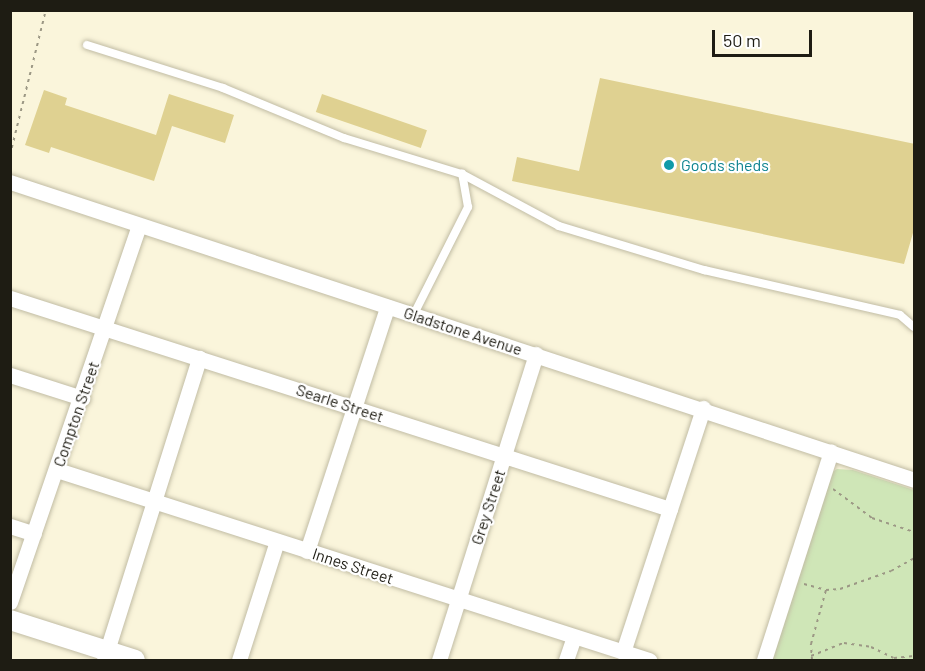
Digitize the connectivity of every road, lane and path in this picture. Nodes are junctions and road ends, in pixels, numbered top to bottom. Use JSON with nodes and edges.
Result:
{"nodes":[{"id":1,"x":46,"y":10,"type":"edge"},
{"id":2,"x":87,"y":45,"type":"dead end"},
{"id":3,"x":10,"y":154,"type":"edge"},
{"id":4,"x":462,"y":174,"type":"junction"},
{"id":5,"x":10,"y":182,"type":"edge"},
{"id":6,"x":139,"y":225,"type":"junction"},
{"id":7,"x":10,"y":297,"type":"edge"},
{"id":8,"x":387,"y":307,"type":"junction"},
{"id":9,"x":414,"y":314,"type":"junction"},
{"id":10,"x":915,"y":327,"type":"edge"},
{"id":11,"x":105,"y":328,"type":"junction"},
{"id":12,"x":536,"y":354,"type":"junction"},
{"id":13,"x":199,"y":358,"type":"junction"},
{"id":14,"x":10,"y":375,"type":"edge"},
{"id":15,"x":82,"y":398,"type":"junction"},
{"id":16,"x":354,"y":408,"type":"junction"},
{"id":17,"x":703,"y":408,"type":"junction"},
{"id":18,"x":831,"y":451,"type":"junction"},
{"id":19,"x":504,"y":456,"type":"junction"},
{"id":20,"x":57,"y":470,"type":"junction"},
{"id":21,"x":822,"y":480,"type":"junction"},
{"id":22,"x":915,"y":480,"type":"edge"},
{"id":23,"x":152,"y":501,"type":"junction"},
{"id":24,"x":670,"y":509,"type":"junction"},
{"id":25,"x":10,"y":526,"type":"edge"},
{"id":26,"x":915,"y":532,"type":"edge"},
{"id":27,"x":34,"y":534,"type":"junction"},
{"id":28,"x":277,"y":541,"type":"junction"},
{"id":29,"x":307,"y":551,"type":"junction"},
{"id":30,"x":915,"y":558,"type":"edge"},
{"id":31,"x":790,"y":580,"type":"junction"},
{"id":32,"x":826,"y":590,"type":"junction"},
{"id":33,"x":459,"y":599,"type":"junction"},
{"id":34,"x":10,"y":602,"type":"edge"},
{"id":35,"x":10,"y":620,"type":"edge"},
{"id":36,"x":574,"y":636,"type":"junction"},
{"id":37,"x":623,"y":652,"type":"junction"},
{"id":38,"x":105,"y":656,"type":"edge"},
{"id":39,"x":811,"y":656,"type":"junction"},
{"id":40,"x":915,"y":656,"type":"edge"},
{"id":41,"x":135,"y":660,"type":"edge"},
{"id":42,"x":238,"y":660,"type":"edge"},
{"id":43,"x":439,"y":660,"type":"edge"},
{"id":44,"x":566,"y":660,"type":"edge"},
{"id":45,"x":650,"y":660,"type":"edge"},
{"id":46,"x":764,"y":660,"type":"edge"},
{"id":47,"x":812,"y":660,"type":"edge"}],
"edges":[{"from":1,"to":3,"type":"path"},
{"from":2,"to":4,"type":"lane"},
{"from":4,"to":9,"type":"lane"},
{"from":4,"to":10,"type":"lane"},
{"from":5,"to":6,"type":"street","name":"Gladstone Avenue"},
{"from":6,"to":8,"type":"street","name":"Gladstone Avenue"},
{"from":6,"to":11,"type":"street","name":"Compton Street"},
{"from":7,"to":11,"type":"street","name":"Searle Street"},
{"from":8,"to":9,"type":"street","name":"Gladstone Avenue"},
{"from":8,"to":16,"type":"street"},
{"from":9,"to":12,"type":"street","name":"Gladstone Avenue"},
{"from":11,"to":13,"type":"street","name":"Searle Street"},
{"from":11,"to":15,"type":"street","name":"Compton Street"},
{"from":12,"to":17,"type":"street","name":"Gladstone Avenue"},
{"from":12,"to":19,"type":"street","name":"Grey Street"},
{"from":13,"to":16,"type":"street","name":"Searle Street"},
{"from":13,"to":23,"type":"street"},
{"from":14,"to":15,"type":"street"},
{"from":15,"to":20,"type":"street","name":"Compton Street"},
{"from":16,"to":19,"type":"street","name":"Searle Street"},
{"from":16,"to":29,"type":"street"},
{"from":17,"to":18,"type":"street","name":"Gladstone Avenue"},
{"from":17,"to":24,"type":"street"},
{"from":18,"to":21,"type":"street"},
{"from":18,"to":22,"type":"street","name":"Gladstone Avenue"},
{"from":19,"to":24,"type":"street","name":"Searle Street"},
{"from":19,"to":33,"type":"street","name":"Grey Street"},
{"from":20,"to":23,"type":"street","name":"Innes Street"},
{"from":20,"to":27,"type":"street","name":"Compton Street"},
{"from":21,"to":26,"type":"path"},
{"from":21,"to":31,"type":"street"},
{"from":23,"to":28,"type":"street","name":"Innes Street"},
{"from":23,"to":38,"type":"street"},
{"from":24,"to":37,"type":"street"},
{"from":25,"to":27,"type":"street"},
{"from":27,"to":34,"type":"street","name":"Compton Street"},
{"from":28,"to":29,"type":"street","name":"Innes Street"},
{"from":28,"to":42,"type":"street"},
{"from":29,"to":33,"type":"street","name":"Innes Street"},
{"from":30,"to":32,"type":"path"},
{"from":31,"to":32,"type":"path"},
{"from":31,"to":46,"type":"street"},
{"from":32,"to":39,"type":"path"},
{"from":33,"to":36,"type":"street","name":"Innes Street"},
{"from":33,"to":43,"type":"street","name":"Grey Street"},
{"from":35,"to":38,"type":"street"},
{"from":36,"to":37,"type":"street","name":"Innes Street"},
{"from":36,"to":44,"type":"street"},
{"from":37,"to":45,"type":"street","name":"Innes Street"},
{"from":38,"to":41,"type":"street"},
{"from":39,"to":40,"type":"path"},
{"from":39,"to":47,"type":"path"}]}
